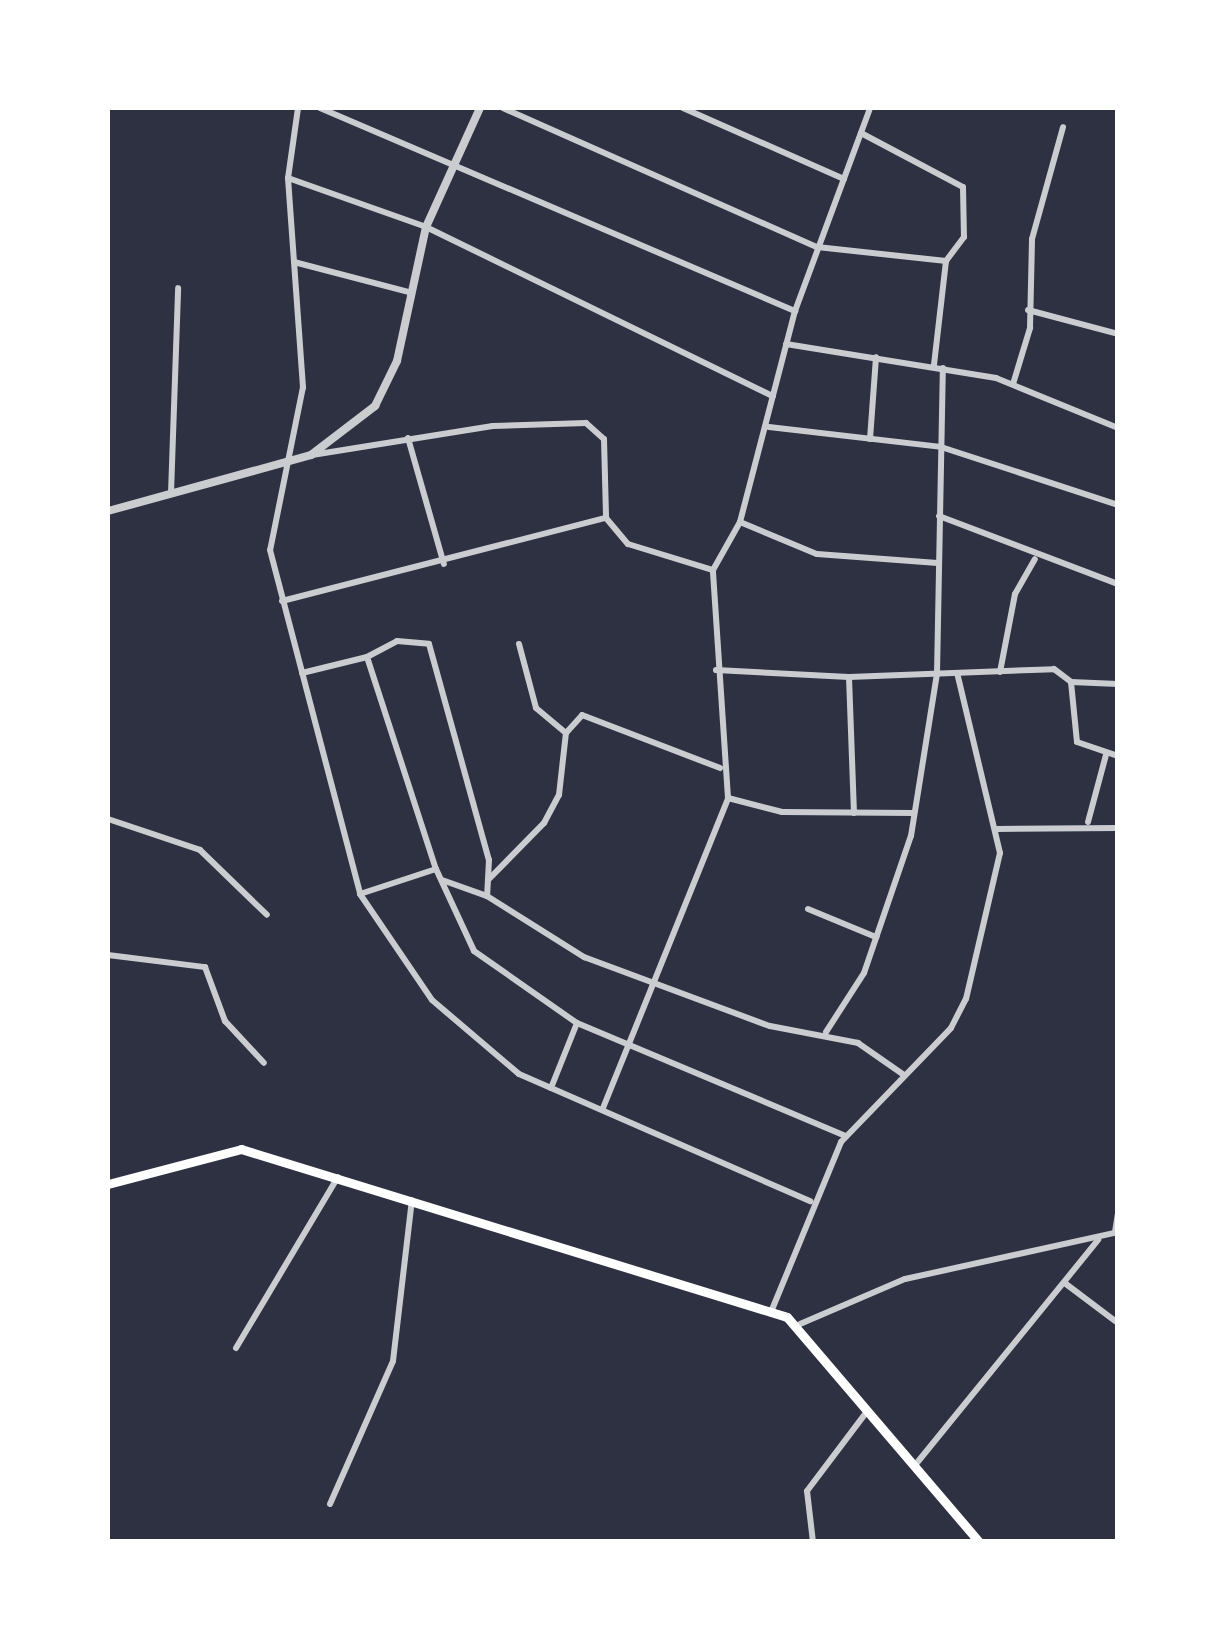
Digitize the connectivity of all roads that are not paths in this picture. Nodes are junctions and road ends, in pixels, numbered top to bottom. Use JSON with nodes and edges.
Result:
{"nodes":[{"id":1,"x":298,"y":108,"type":"edge"},
{"id":2,"x":320,"y":108,"type":"edge"},
{"id":3,"x":480,"y":108,"type":"edge"},
{"id":4,"x":502,"y":108,"type":"edge"},
{"id":5,"x":682,"y":108,"type":"edge"},
{"id":6,"x":870,"y":108,"type":"edge"},
{"id":7,"x":1063,"y":127,"type":"dead end"},
{"id":8,"x":861,"y":133,"type":"junction"},
{"id":9,"x":455,"y":162,"type":"junction"},
{"id":10,"x":288,"y":178,"type":"junction"},
{"id":11,"x":844,"y":178,"type":"junction"},
{"id":12,"x":426,"y":227,"type":"junction"},
{"id":13,"x":817,"y":247,"type":"junction"},
{"id":14,"x":946,"y":261,"type":"junction"},
{"id":15,"x":294,"y":262,"type":"junction"},
{"id":16,"x":178,"y":288,"type":"dead end"},
{"id":17,"x":412,"y":293,"type":"junction"},
{"id":18,"x":1028,"y":310,"type":"junction"},
{"id":19,"x":795,"y":311,"type":"junction"},
{"id":20,"x":1117,"y":333,"type":"edge"},
{"id":21,"x":786,"y":344,"type":"junction"},
{"id":22,"x":876,"y":357,"type":"junction"},
{"id":23,"x":939,"y":367,"type":"junction"},
{"id":24,"x":1013,"y":384,"type":"junction"},
{"id":25,"x":773,"y":396,"type":"junction"},
{"id":26,"x":769,"y":427,"type":"junction"},
{"id":27,"x":1118,"y":428,"type":"edge"},
{"id":28,"x":408,"y":438,"type":"junction"},
{"id":29,"x":870,"y":439,"type":"junction"},
{"id":30,"x":941,"y":447,"type":"junction"},
{"id":31,"x":311,"y":455,"type":"junction"},
{"id":32,"x":283,"y":463,"type":"junction"},
{"id":33,"x":172,"y":492,"type":"junction"},
{"id":34,"x":1118,"y":506,"type":"edge"},
{"id":35,"x":108,"y":511,"type":"edge"},
{"id":36,"x":939,"y":516,"type":"junction"},
{"id":37,"x":606,"y":518,"type":"junction"},
{"id":38,"x":740,"y":522,"type":"junction"},
{"id":39,"x":1035,"y":560,"type":"junction"},
{"id":40,"x":938,"y":562,"type":"junction"},
{"id":41,"x":444,"y":564,"type":"junction"},
{"id":42,"x":713,"y":570,"type":"junction"},
{"id":43,"x":1118,"y":584,"type":"edge"},
{"id":44,"x":282,"y":600,"type":"junction"},
{"id":45,"x":519,"y":644,"type":"dead end"},
{"id":46,"x":367,"y":657,"type":"junction"},
{"id":47,"x":716,"y":670,"type":"junction"},
{"id":48,"x":1000,"y":672,"type":"junction"},
{"id":49,"x":302,"y":673,"type":"junction"},
{"id":50,"x":957,"y":673,"type":"junction"},
{"id":51,"x":936,"y":674,"type":"junction"},
{"id":52,"x":849,"y":677,"type":"junction"},
{"id":53,"x":1071,"y":682,"type":"junction"},
{"id":54,"x":1118,"y":684,"type":"edge"},
{"id":55,"x":566,"y":733,"type":"junction"},
{"id":56,"x":1106,"y":754,"type":"junction"},
{"id":57,"x":1118,"y":756,"type":"edge"},
{"id":58,"x":720,"y":768,"type":"junction"},
{"id":59,"x":728,"y":798,"type":"junction"},
{"id":60,"x":854,"y":813,"type":"junction"},
{"id":61,"x":914,"y":813,"type":"junction"},
{"id":62,"x":108,"y":820,"type":"edge"},
{"id":63,"x":1088,"y":822,"type":"junction"},
{"id":64,"x":1118,"y":828,"type":"edge"},
{"id":65,"x":998,"y":829,"type":"junction"},
{"id":66,"x":436,"y":869,"type":"junction"},
{"id":67,"x":442,"y":880,"type":"junction"},
{"id":68,"x":488,"y":880,"type":"junction"},
{"id":69,"x":360,"y":894,"type":"junction"},
{"id":70,"x":487,"y":896,"type":"junction"},
{"id":71,"x":808,"y":909,"type":"dead end"},
{"id":72,"x":267,"y":915,"type":"dead end"},
{"id":73,"x":877,"y":937,"type":"junction"},
{"id":74,"x":108,"y":955,"type":"edge"},
{"id":75,"x":658,"y":985,"type":"junction"},
{"id":76,"x":577,"y":1023,"type":"junction"},
{"id":77,"x":826,"y":1032,"type":"junction"},
{"id":78,"x":628,"y":1043,"type":"junction"},
{"id":79,"x":264,"y":1063,"type":"dead end"},
{"id":80,"x":904,"y":1076,"type":"junction"},
{"id":81,"x":551,"y":1088,"type":"junction"},
{"id":82,"x":602,"y":1108,"type":"junction"},
{"id":83,"x":846,"y":1136,"type":"junction"},
{"id":84,"x":339,"y":1176,"type":"junction"},
{"id":85,"x":108,"y":1184,"type":"edge"},
{"id":86,"x":412,"y":1198,"type":"junction"},
{"id":87,"x":810,"y":1202,"type":"junction"},
{"id":88,"x":1118,"y":1214,"type":"edge"},
{"id":89,"x":1116,"y":1233,"type":"edge"},
{"id":90,"x":1099,"y":1239,"type":"junction"},
{"id":91,"x":1066,"y":1284,"type":"junction"},
{"id":92,"x":771,"y":1312,"type":"junction"},
{"id":93,"x":1118,"y":1323,"type":"edge"},
{"id":94,"x":800,"y":1324,"type":"junction"},
{"id":95,"x":236,"y":1348,"type":"dead end"},
{"id":96,"x":869,"y":1409,"type":"junction"},
{"id":97,"x":916,"y":1464,"type":"junction"},
{"id":98,"x":330,"y":1504,"type":"dead end"},
{"id":99,"x":813,"y":1542,"type":"edge"},
{"id":100,"x":979,"y":1542,"type":"edge"}],
"edges":[{"from":1,"to":10,"type":"street"},
{"from":2,"to":9,"type":"street"},
{"from":3,"to":9,"type":"street"},
{"from":4,"to":13,"type":"street"},
{"from":5,"to":11,"type":"street"},
{"from":6,"to":8,"type":"street"},
{"from":7,"to":18,"type":"street"},
{"from":8,"to":11,"type":"street"},
{"from":8,"to":14,"type":"street"},
{"from":9,"to":12,"type":"street"},
{"from":9,"to":19,"type":"street"},
{"from":10,"to":12,"type":"street"},
{"from":10,"to":15,"type":"street"},
{"from":11,"to":13,"type":"street"},
{"from":12,"to":17,"type":"street"},
{"from":12,"to":25,"type":"street"},
{"from":13,"to":14,"type":"street"},
{"from":13,"to":19,"type":"street"},
{"from":14,"to":23,"type":"street"},
{"from":15,"to":17,"type":"street"},
{"from":15,"to":32,"type":"street"},
{"from":16,"to":33,"type":"street"},
{"from":17,"to":31,"type":"street"},
{"from":18,"to":20,"type":"street"},
{"from":18,"to":24,"type":"street"},
{"from":19,"to":21,"type":"street"},
{"from":21,"to":22,"type":"street"},
{"from":21,"to":25,"type":"street"},
{"from":22,"to":23,"type":"street"},
{"from":22,"to":29,"type":"street"},
{"from":23,"to":24,"type":"street"},
{"from":23,"to":30,"type":"street"},
{"from":24,"to":27,"type":"street"},
{"from":25,"to":26,"type":"street"},
{"from":26,"to":29,"type":"street"},
{"from":26,"to":38,"type":"street"},
{"from":28,"to":31,"type":"street"},
{"from":28,"to":37,"type":"street"},
{"from":28,"to":41,"type":"street"},
{"from":29,"to":30,"type":"street"},
{"from":30,"to":34,"type":"street"},
{"from":30,"to":36,"type":"street"},
{"from":31,"to":32,"type":"street"},
{"from":32,"to":33,"type":"street"},
{"from":32,"to":44,"type":"street"},
{"from":33,"to":35,"type":"street"},
{"from":36,"to":39,"type":"street"},
{"from":36,"to":40,"type":"street"},
{"from":37,"to":41,"type":"street"},
{"from":37,"to":42,"type":"street"},
{"from":38,"to":40,"type":"street"},
{"from":38,"to":42,"type":"street"},
{"from":39,"to":43,"type":"street"},
{"from":39,"to":48,"type":"street"},
{"from":40,"to":51,"type":"street"},
{"from":41,"to":44,"type":"street"},
{"from":42,"to":47,"type":"street"},
{"from":44,"to":49,"type":"street"},
{"from":45,"to":55,"type":"street"},
{"from":46,"to":49,"type":"street"},
{"from":46,"to":66,"type":"street"},
{"from":46,"to":68,"type":"street"},
{"from":47,"to":52,"type":"street"},
{"from":47,"to":58,"type":"street"},
{"from":48,"to":50,"type":"street"},
{"from":48,"to":53,"type":"street"},
{"from":49,"to":69,"type":"street"},
{"from":50,"to":51,"type":"street"},
{"from":50,"to":65,"type":"street"},
{"from":51,"to":52,"type":"street"},
{"from":51,"to":61,"type":"street"},
{"from":52,"to":60,"type":"street"},
{"from":53,"to":54,"type":"street"},
{"from":53,"to":56,"type":"street"},
{"from":55,"to":58,"type":"street"},
{"from":55,"to":68,"type":"street"},
{"from":56,"to":57,"type":"street"},
{"from":56,"to":63,"type":"street"},
{"from":58,"to":59,"type":"street"},
{"from":59,"to":60,"type":"street"},
{"from":59,"to":75,"type":"street"},
{"from":60,"to":61,"type":"street"},
{"from":61,"to":73,"type":"street"},
{"from":62,"to":72,"type":"street"},
{"from":63,"to":64,"type":"street"},
{"from":63,"to":65,"type":"street"},
{"from":65,"to":80,"type":"street"},
{"from":66,"to":67,"type":"street"},
{"from":66,"to":69,"type":"street"},
{"from":67,"to":70,"type":"street"},
{"from":67,"to":76,"type":"street"},
{"from":68,"to":70,"type":"street"},
{"from":69,"to":81,"type":"street"},
{"from":70,"to":75,"type":"street"},
{"from":71,"to":73,"type":"street"},
{"from":73,"to":77,"type":"street"},
{"from":74,"to":79,"type":"street"},
{"from":75,"to":77,"type":"street"},
{"from":75,"to":78,"type":"street"},
{"from":76,"to":78,"type":"street"},
{"from":76,"to":81,"type":"street"},
{"from":77,"to":80,"type":"street"},
{"from":78,"to":82,"type":"street"},
{"from":78,"to":83,"type":"street"},
{"from":80,"to":83,"type":"street"},
{"from":81,"to":82,"type":"street"},
{"from":82,"to":87,"type":"street"},
{"from":83,"to":87,"type":"street"},
{"from":84,"to":85,"type":"main road"},
{"from":84,"to":86,"type":"main road"},
{"from":84,"to":95,"type":"street"},
{"from":86,"to":92,"type":"main road"},
{"from":86,"to":98,"type":"street"},
{"from":87,"to":92,"type":"street"},
{"from":88,"to":89,"type":"street"},
{"from":89,"to":90,"type":"street"},
{"from":90,"to":91,"type":"street"},
{"from":90,"to":94,"type":"street"},
{"from":91,"to":93,"type":"street"},
{"from":91,"to":97,"type":"street"},
{"from":92,"to":94,"type":"main road"},
{"from":94,"to":96,"type":"main road"},
{"from":96,"to":97,"type":"main road"},
{"from":96,"to":99,"type":"street"},
{"from":97,"to":100,"type":"main road"}]}
